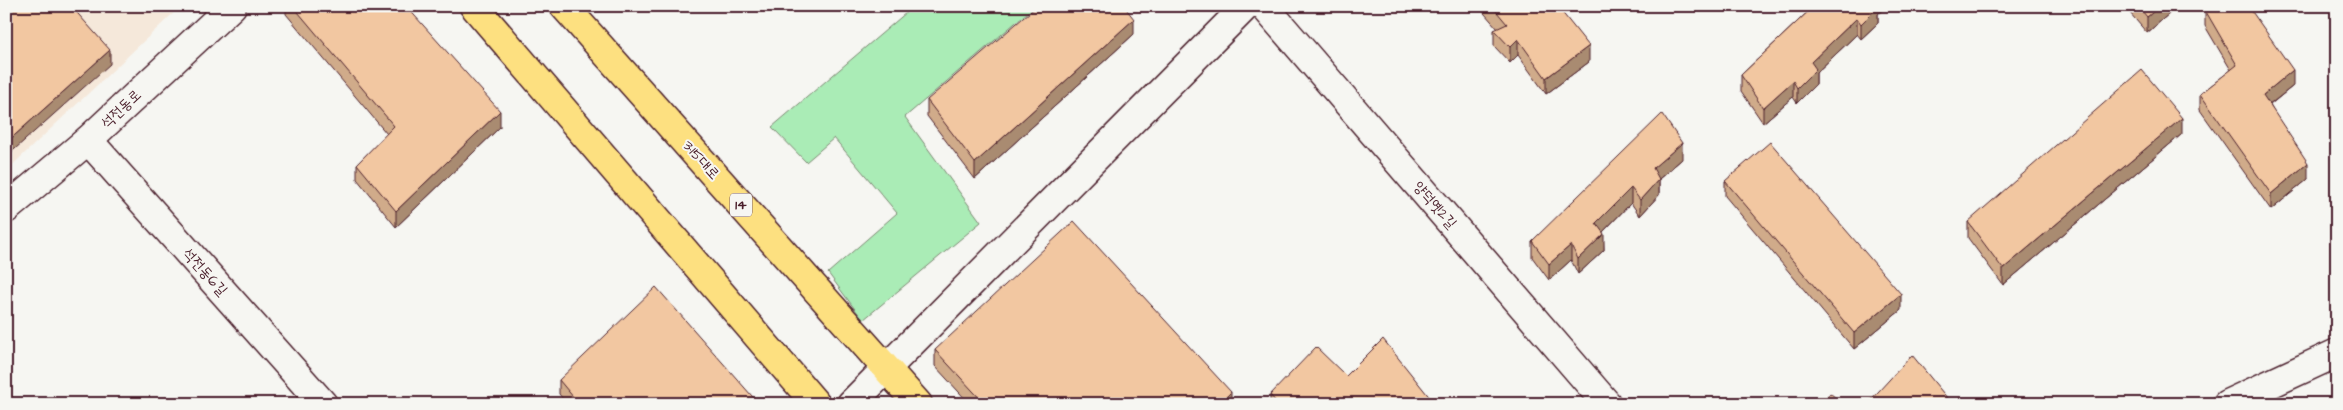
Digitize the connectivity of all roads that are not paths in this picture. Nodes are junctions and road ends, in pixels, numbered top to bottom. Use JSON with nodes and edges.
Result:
{"nodes":[{"id":1,"x":232,"y":6,"type":"edge"},
{"id":2,"x":474,"y":6,"type":"edge"},
{"id":3,"x":564,"y":6,"type":"edge"},
{"id":4,"x":1246,"y":6,"type":"edge"},
{"id":5,"x":1264,"y":6,"type":"edge"},
{"id":6,"x":88,"y":140,"type":"junction"},
{"id":7,"x":6,"y":209,"type":"edge"},
{"id":8,"x":2337,"y":353,"type":"edge"},
{"id":9,"x":886,"y":369,"type":"junction"},
{"id":10,"x":323,"y":404,"type":"edge"},
{"id":11,"x":816,"y":404,"type":"edge"},
{"id":12,"x":851,"y":404,"type":"edge"},
{"id":13,"x":918,"y":404,"type":"edge"},
{"id":14,"x":1607,"y":404,"type":"edge"},
{"id":15,"x":2228,"y":404,"type":"edge"}],
"edges":[{"from":1,"to":6,"type":"street","name":"석전동로"},
{"from":2,"to":11,"type":"main road"},
{"from":3,"to":9,"type":"main road","name":"3·15대로","number":"14"},
{"from":4,"to":9,"type":"street"},
{"from":5,"to":14,"type":"street","name":"양덕옛2길"},
{"from":6,"to":7,"type":"street","name":"석전동로"},
{"from":6,"to":10,"type":"street","name":"석전동6길"},
{"from":8,"to":15,"type":"street"},
{"from":9,"to":12,"type":"street"},
{"from":9,"to":13,"type":"main road","name":"3·15대로","number":"14"}]}
